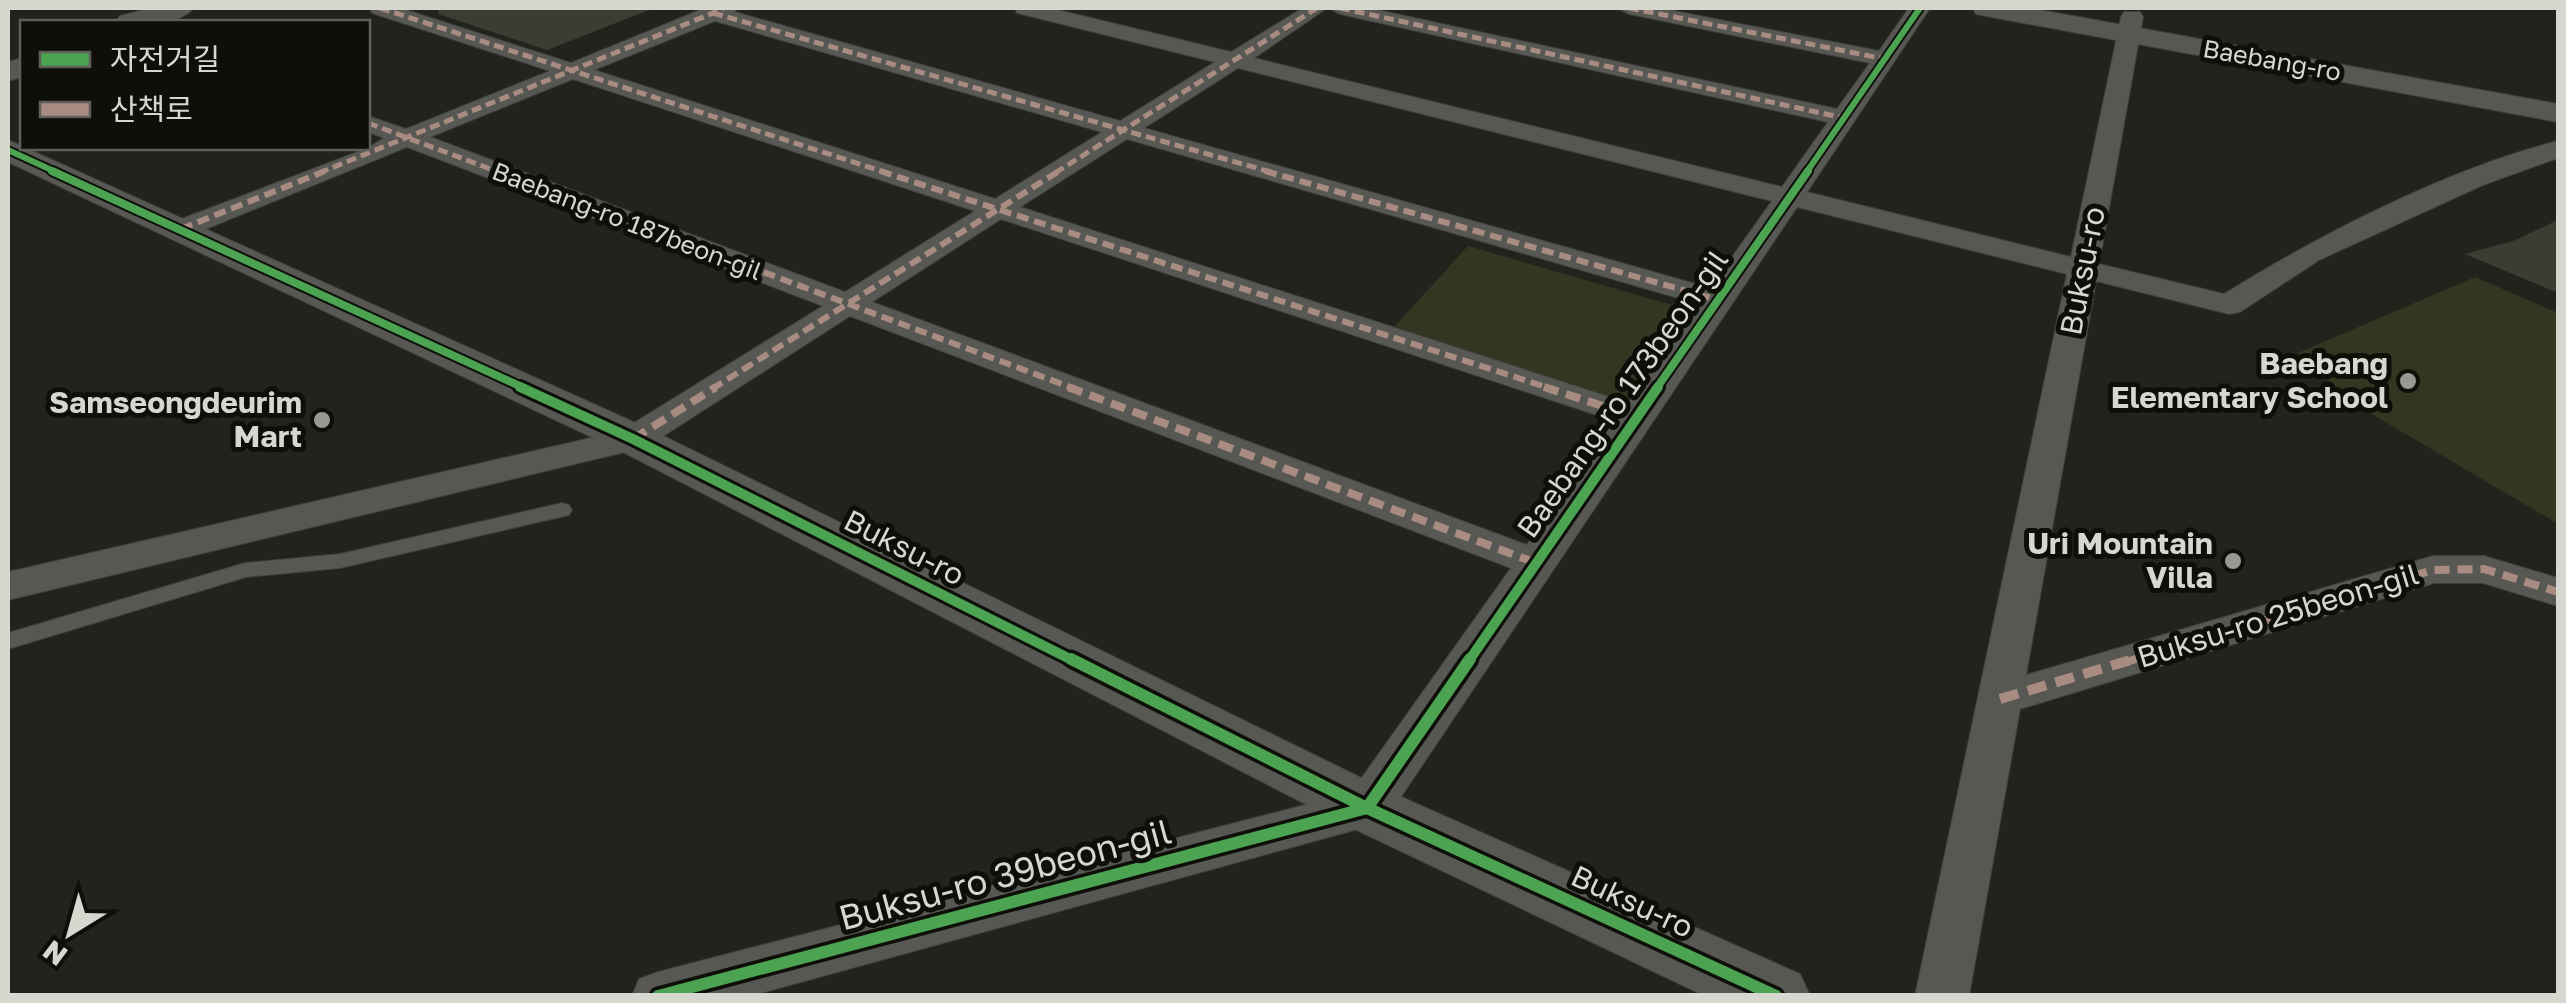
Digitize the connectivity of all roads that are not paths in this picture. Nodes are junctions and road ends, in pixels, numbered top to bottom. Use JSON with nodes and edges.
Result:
{"nodes":[{"id":1,"x":380,"y":8,"type":"edge"},
{"id":2,"x":1025,"y":8,"type":"edge"},
{"id":3,"x":1316,"y":8,"type":"edge"},
{"id":4,"x":1340,"y":8,"type":"edge"},
{"id":5,"x":1629,"y":8,"type":"edge"},
{"id":6,"x":1920,"y":8,"type":"edge"},
{"id":7,"x":1986,"y":8,"type":"edge"},
{"id":8,"x":2077,"y":8,"type":"edge"},
{"id":9,"x":190,"y":10,"type":"edge"},
{"id":10,"x":720,"y":10,"type":"edge"},
{"id":11,"x":140,"y":20,"type":"edge"},
{"id":12,"x":2130,"y":25,"type":"junction"},
{"id":13,"x":1234,"y":59,"type":"junction"},
{"id":14,"x":1885,"y":59,"type":"junction"},
{"id":15,"x":572,"y":70,"type":"junction"},
{"id":16,"x":2558,"y":97,"type":"edge"},
{"id":17,"x":2558,"y":112,"type":"edge"},
{"id":18,"x":1844,"y":118,"type":"junction"},
{"id":19,"x":370,"y":124,"type":"edge"},
{"id":20,"x":1123,"y":130,"type":"junction"},
{"id":21,"x":406,"y":138,"type":"junction"},
{"id":22,"x":2558,"y":149,"type":"edge"},
{"id":23,"x":8,"y":150,"type":"edge"},
{"id":24,"x":1789,"y":197,"type":"junction"},
{"id":25,"x":998,"y":209,"type":"junction"},
{"id":26,"x":181,"y":228,"type":"junction"},
{"id":27,"x":2084,"y":269,"type":"junction"},
{"id":28,"x":1718,"y":300,"type":"junction"},
{"id":29,"x":848,"y":304,"type":"junction"},
{"id":30,"x":1637,"y":418,"type":"junction"},
{"id":31,"x":634,"y":439,"type":"junction"},
{"id":32,"x":562,"y":510,"type":"dead end"},
{"id":33,"x":1536,"y":563,"type":"junction"},
{"id":34,"x":8,"y":586,"type":"edge"},
{"id":35,"x":2558,"y":592,"type":"edge"},
{"id":36,"x":8,"y":641,"type":"edge"},
{"id":37,"x":2000,"y":699,"type":"junction"},
{"id":38,"x":1366,"y":808,"type":"junction"},
{"id":39,"x":658,"y":996,"type":"edge"},
{"id":40,"x":1776,"y":996,"type":"edge"},
{"id":41,"x":1942,"y":996,"type":"edge"}],
"edges":[{"from":1,"to":15,"type":"street"},
{"from":2,"to":13,"type":"street"},
{"from":3,"to":13,"type":"street"},
{"from":4,"to":18,"type":"street"},
{"from":5,"to":14,"type":"street"},
{"from":6,"to":14,"type":"street","name":"Baebang-ro 173beon-gil"},
{"from":7,"to":12,"type":"street","name":"Baebang-ro"},
{"from":8,"to":12,"type":"street","name":"Baebang-ro"},
{"from":9,"to":11,"type":"street"},
{"from":10,"to":15,"type":"street"},
{"from":10,"to":20,"type":"street"},
{"from":12,"to":16,"type":"street","name":"Baebang-ro"},
{"from":12,"to":17,"type":"street","name":"Baebang-ro"},
{"from":12,"to":27,"type":"street","name":"Buksu-ro"},
{"from":13,"to":20,"type":"street"},
{"from":13,"to":24,"type":"street"},
{"from":14,"to":18,"type":"street","name":"Baebang-ro 173beon-gil"},
{"from":15,"to":21,"type":"street"},
{"from":15,"to":25,"type":"street"},
{"from":18,"to":24,"type":"street","name":"Baebang-ro 173beon-gil"},
{"from":19,"to":21,"type":"street","name":"Baebang-ro 187beon-gil"},
{"from":20,"to":25,"type":"street"},
{"from":20,"to":28,"type":"street","name":"Baebang-ro 173beon-gil"},
{"from":21,"to":26,"type":"street"},
{"from":21,"to":29,"type":"street","name":"Baebang-ro 187beon-gil"},
{"from":22,"to":27,"type":"street"},
{"from":23,"to":26,"type":"street","name":"Buksu-ro"},
{"from":24,"to":27,"type":"street"},
{"from":24,"to":28,"type":"street","name":"Baebang-ro 173beon-gil"},
{"from":25,"to":29,"type":"street"},
{"from":25,"to":30,"type":"street","name":"Baebang-ro 173beon-gil"},
{"from":26,"to":31,"type":"street","name":"Buksu-ro"},
{"from":27,"to":37,"type":"street","name":"Buksu-ro"},
{"from":28,"to":30,"type":"street","name":"Baebang-ro 173beon-gil"},
{"from":29,"to":31,"type":"street"},
{"from":29,"to":33,"type":"street","name":"Baebang-ro 173beon-gil"},
{"from":30,"to":33,"type":"street","name":"Baebang-ro 173beon-gil"},
{"from":31,"to":34,"type":"street"},
{"from":31,"to":38,"type":"street","name":"Buksu-ro"},
{"from":32,"to":36,"type":"lane"},
{"from":33,"to":38,"type":"street","name":"Baebang-ro 173beon-gil"},
{"from":35,"to":37,"type":"street","name":"Buksu-ro 25beon-gil"},
{"from":37,"to":41,"type":"street","name":"Buksu-ro"},
{"from":38,"to":39,"type":"street","name":"Buksu-ro 39beon-gil"},
{"from":38,"to":40,"type":"street","name":"Buksu-ro"}]}
